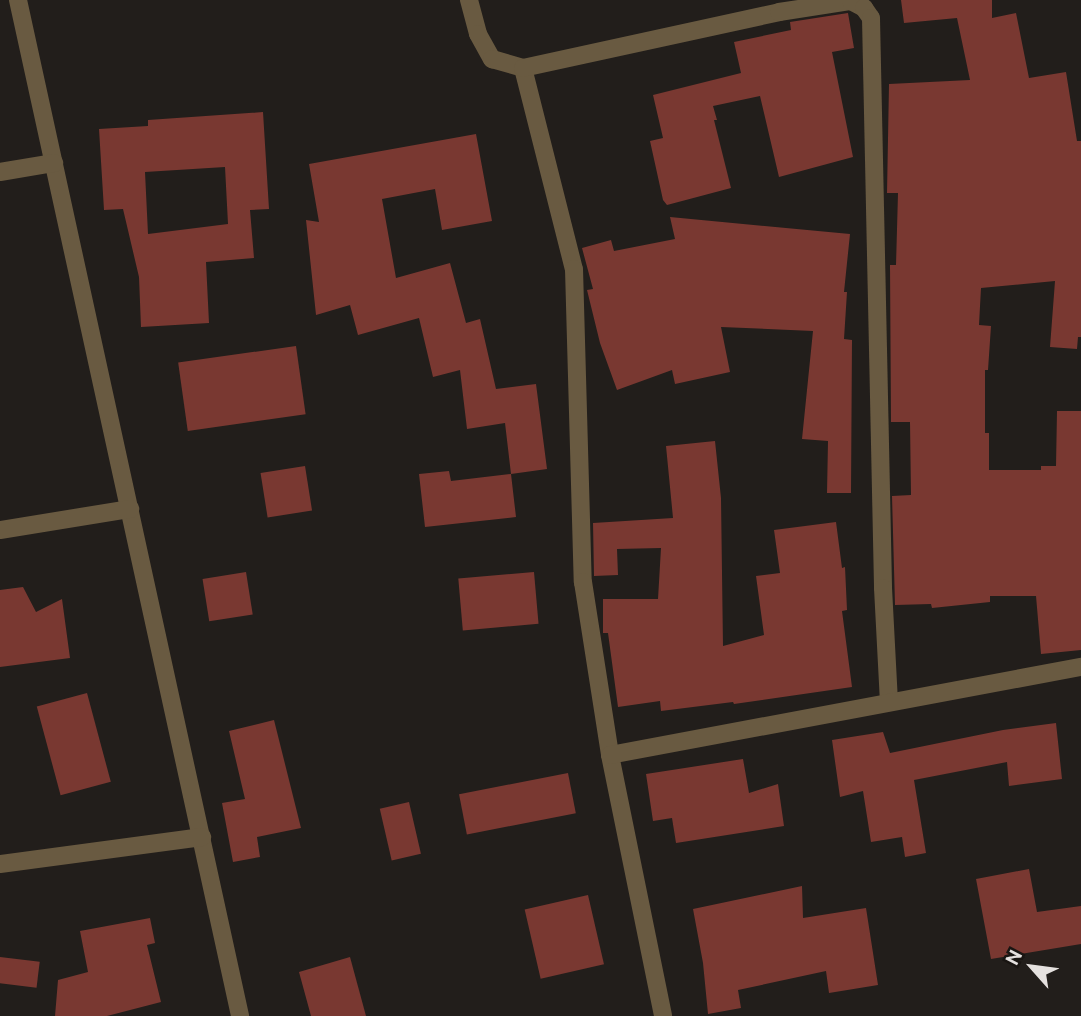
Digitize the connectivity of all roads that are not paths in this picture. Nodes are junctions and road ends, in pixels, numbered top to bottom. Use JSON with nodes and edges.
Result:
{"nodes":[{"id":1,"x":18,"y":0,"type":"edge"},
{"id":2,"x":469,"y":0,"type":"edge"},
{"id":3,"x":523,"y":68,"type":"junction"},
{"id":4,"x":54,"y":163,"type":"junction"},
{"id":5,"x":0,"y":172,"type":"edge"},
{"id":6,"x":130,"y":509,"type":"junction"},
{"id":7,"x":0,"y":530,"type":"edge"},
{"id":8,"x":1081,"y":667,"type":"edge"},
{"id":9,"x":889,"y":702,"type":"junction"},
{"id":10,"x":610,"y":755,"type":"junction"},
{"id":11,"x":202,"y":837,"type":"junction"},
{"id":12,"x":0,"y":864,"type":"edge"},
{"id":13,"x":240,"y":1016,"type":"edge"},
{"id":14,"x":663,"y":1016,"type":"edge"}],
"edges":[{"from":1,"to":4,"type":"street"},
{"from":2,"to":3,"type":"street"},
{"from":3,"to":9,"type":"street"},
{"from":3,"to":10,"type":"street"},
{"from":4,"to":5,"type":"street"},
{"from":4,"to":6,"type":"street"},
{"from":6,"to":7,"type":"street"},
{"from":6,"to":11,"type":"street"},
{"from":8,"to":9,"type":"street"},
{"from":9,"to":10,"type":"street"},
{"from":10,"to":14,"type":"street"},
{"from":11,"to":12,"type":"street"},
{"from":11,"to":13,"type":"street"}]}
